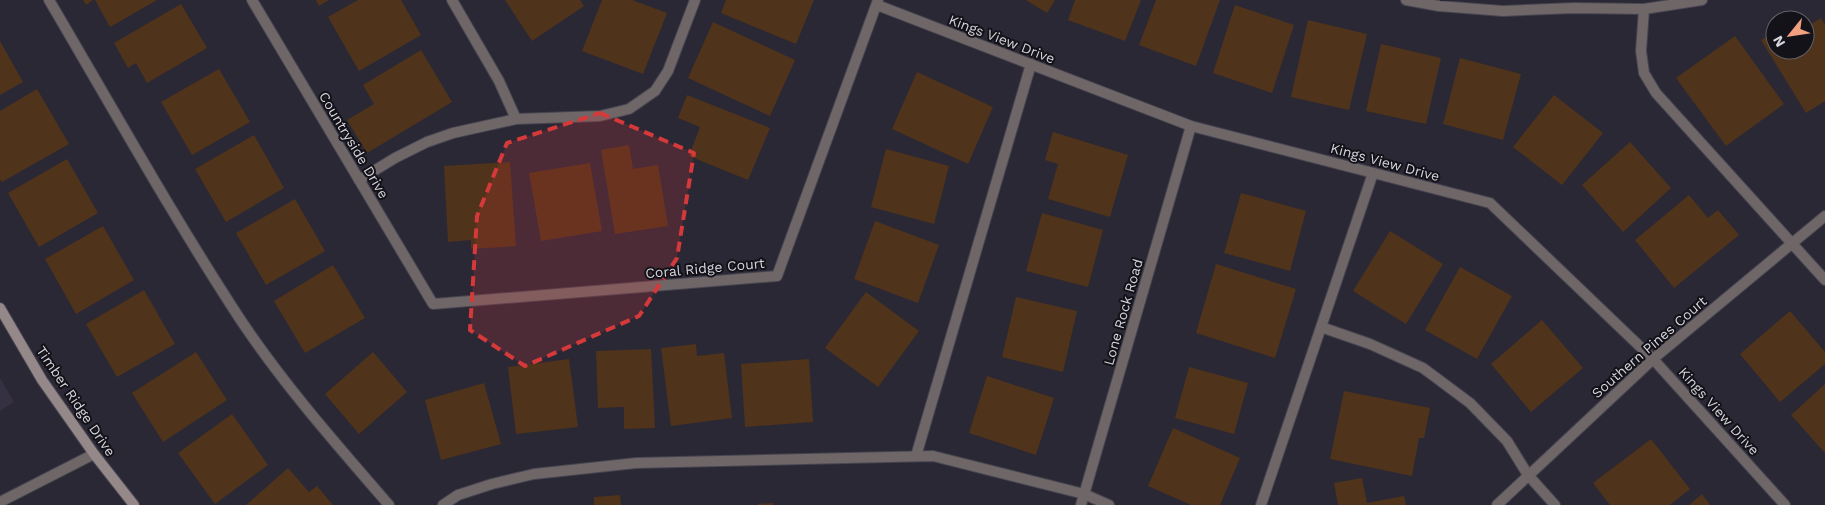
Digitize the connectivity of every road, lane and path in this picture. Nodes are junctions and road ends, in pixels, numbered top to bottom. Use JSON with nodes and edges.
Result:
{"nodes":[{"id":1,"x":49,"y":0,"type":"edge"},
{"id":2,"x":252,"y":0,"type":"edge"},
{"id":3,"x":452,"y":0,"type":"edge"},
{"id":4,"x":695,"y":0,"type":"edge"},
{"id":5,"x":1406,"y":0,"type":"edge"},
{"id":6,"x":1702,"y":0,"type":"edge"},
{"id":7,"x":878,"y":2,"type":"edge"},
{"id":8,"x":1644,"y":9,"type":"junction"},
{"id":9,"x":1031,"y":64,"type":"junction"},
{"id":10,"x":516,"y":118,"type":"junction"},
{"id":11,"x":1191,"y":126,"type":"junction"},
{"id":12,"x":1373,"y":173,"type":"junction"},
{"id":13,"x":359,"y":180,"type":"junction"},
{"id":14,"x":1825,"y":216,"type":"edge"},
{"id":15,"x":1792,"y":244,"type":"junction"},
{"id":16,"x":1825,"y":280,"type":"edge"},
{"id":17,"x":433,"y":304,"type":"joint"},
{"id":18,"x":0,"y":308,"type":"edge"},
{"id":19,"x":1321,"y":327,"type":"junction"},
{"id":20,"x":1653,"y":359,"type":"junction"},
{"id":21,"x":94,"y":454,"type":"junction"},
{"id":22,"x":916,"y":456,"type":"junction"},
{"id":23,"x":1528,"y":475,"type":"junction"},
{"id":24,"x":1084,"y":494,"type":"junction"},
{"id":25,"x":0,"y":502,"type":"edge"},
{"id":26,"x":134,"y":505,"type":"edge"},
{"id":27,"x":389,"y":505,"type":"edge"},
{"id":28,"x":443,"y":505,"type":"edge"},
{"id":29,"x":1080,"y":505,"type":"edge"},
{"id":30,"x":1110,"y":505,"type":"edge"},
{"id":31,"x":1261,"y":505,"type":"edge"},
{"id":32,"x":1497,"y":505,"type":"edge"},
{"id":33,"x":1555,"y":505,"type":"edge"},
{"id":34,"x":1785,"y":505,"type":"edge"}],
"edges":[{"from":1,"to":27,"type":"street"},
{"from":2,"to":13,"type":"street","name":"Countryside Drive"},
{"from":3,"to":10,"type":"street"},
{"from":4,"to":10,"type":"street"},
{"from":5,"to":8,"type":"street"},
{"from":6,"to":8,"type":"street"},
{"from":7,"to":9,"type":"street","name":"Kings View Drive"},
{"from":7,"to":17,"type":"street","name":"Coral Ridge Court"},
{"from":8,"to":15,"type":"street"},
{"from":9,"to":11,"type":"street","name":"Kings View Drive"},
{"from":9,"to":22,"type":"street"},
{"from":10,"to":13,"type":"street"},
{"from":11,"to":12,"type":"street","name":"Kings View Drive"},
{"from":11,"to":24,"type":"street","name":"Lone Rock Road"},
{"from":12,"to":19,"type":"street"},
{"from":12,"to":20,"type":"street","name":"Kings View Drive"},
{"from":13,"to":17,"type":"street","name":"Countryside Drive"},
{"from":14,"to":15,"type":"street","name":"Southern Pines Court"},
{"from":15,"to":16,"type":"street"},
{"from":15,"to":20,"type":"street","name":"Southern Pines Court"},
{"from":18,"to":21,"type":"street","name":"Timber Ridge Drive"},
{"from":19,"to":23,"type":"street"},
{"from":19,"to":31,"type":"street"},
{"from":20,"to":23,"type":"street","name":"Southern Pines Court"},
{"from":20,"to":34,"type":"street","name":"Kings View Drive"},
{"from":21,"to":25,"type":"street"},
{"from":21,"to":26,"type":"street","name":"Timber Ridge Drive"},
{"from":22,"to":24,"type":"street"},
{"from":22,"to":28,"type":"street"},
{"from":23,"to":32,"type":"street","name":"Southern Pines Court"},
{"from":23,"to":33,"type":"street"},
{"from":24,"to":29,"type":"street","name":"Lone Rock Road"},
{"from":24,"to":30,"type":"street"}]}
